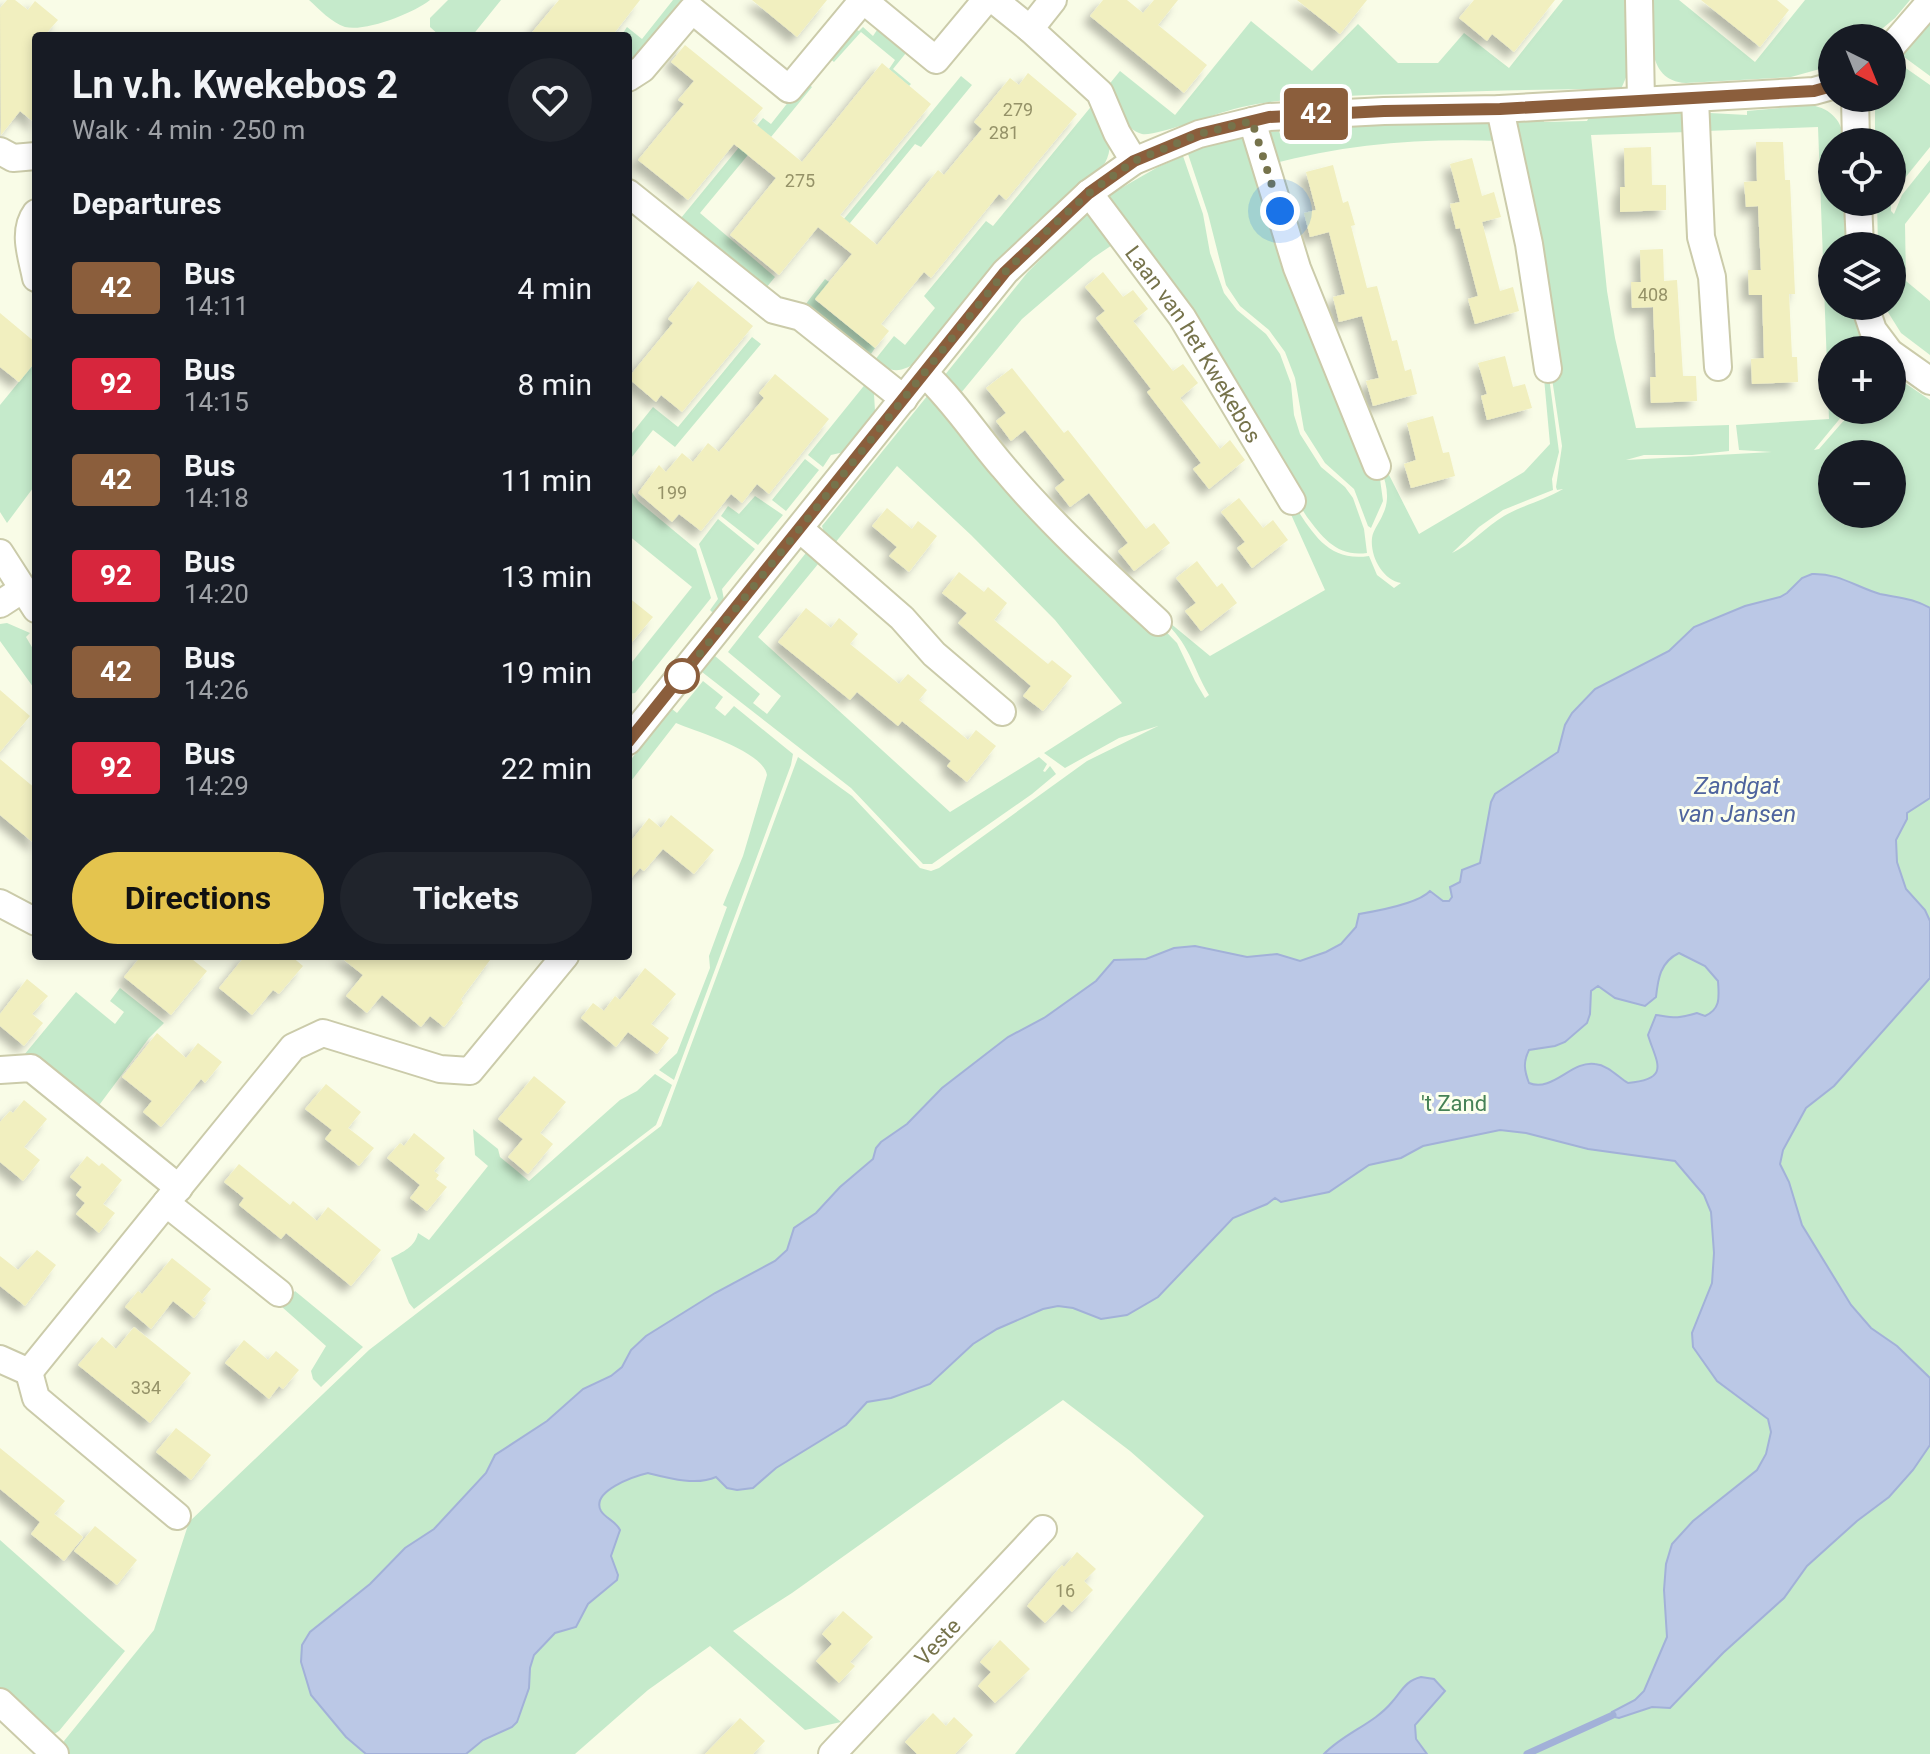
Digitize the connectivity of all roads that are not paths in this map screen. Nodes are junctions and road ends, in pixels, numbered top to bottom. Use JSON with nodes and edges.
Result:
{"nodes":[{"id":1,"x":986,"y":0,"type":"edge"},
{"id":2,"x":994,"y":0,"type":"edge"},
{"id":3,"x":1053,"y":0,"type":"edge"},
{"id":4,"x":1639,"y":0,"type":"edge"},
{"id":5,"x":1930,"y":2,"type":"edge"},
{"id":6,"x":1030,"y":29,"type":"junction"},
{"id":7,"x":1906,"y":30,"type":"edge"},
{"id":8,"x":632,"y":75,"type":"edge"},
{"id":9,"x":1818,"y":90,"type":"edge"},
{"id":10,"x":1695,"y":99,"type":"junction"},
{"id":11,"x":1641,"y":101,"type":"junction"},
{"id":12,"x":1500,"y":109,"type":"junction"},
{"id":13,"x":1252,"y":121,"type":"junction"},
{"id":14,"x":0,"y":151,"type":"edge"},
{"id":15,"x":32,"y":156,"type":"edge"},
{"id":16,"x":1134,"y":161,"type":"junction"},
{"id":17,"x":1089,"y":193,"type":"junction"},
{"id":18,"x":632,"y":196,"type":"edge"},
{"id":19,"x":32,"y":218,"type":"edge"},
{"id":20,"x":32,"y":260,"type":"edge"},
{"id":21,"x":1906,"y":364,"type":"edge"},
{"id":22,"x":1718,"y":367,"type":"dead end"},
{"id":23,"x":1548,"y":369,"type":"dead end"},
{"id":24,"x":924,"y":373,"type":"junction"},
{"id":25,"x":1930,"y":381,"type":"edge"},
{"id":26,"x":904,"y":399,"type":"junction"},
{"id":27,"x":1377,"y":466,"type":"dead end"},
{"id":28,"x":1292,"y":501,"type":"dead end"},
{"id":29,"x":801,"y":530,"type":"junction"},
{"id":30,"x":0,"y":553,"type":"edge"},
{"id":31,"x":29,"y":599,"type":"edge"},
{"id":32,"x":0,"y":604,"type":"edge"},
{"id":33,"x":1158,"y":622,"type":"dead end"},
{"id":34,"x":1002,"y":712,"type":"dead end"},
{"id":35,"x":632,"y":733,"type":"edge"},
{"id":36,"x":0,"y":903,"type":"edge"},
{"id":37,"x":32,"y":920,"type":"edge"},
{"id":38,"x":562,"y":960,"type":"edge"},
{"id":39,"x":0,"y":1070,"type":"edge"},
{"id":40,"x":172,"y":1196,"type":"junction"},
{"id":41,"x":279,"y":1293,"type":"dead end"},
{"id":42,"x":0,"y":1359,"type":"edge"},
{"id":43,"x":29,"y":1372,"type":"junction"},
{"id":44,"x":177,"y":1516,"type":"dead end"},
{"id":45,"x":1043,"y":1529,"type":"dead end"},
{"id":46,"x":0,"y":1702,"type":"edge"},
{"id":47,"x":55,"y":1754,"type":"edge"},
{"id":48,"x":832,"y":1754,"type":"edge"}],
"edges":[{"from":1,"to":8,"type":"street"},
{"from":2,"to":6,"type":"street"},
{"from":3,"to":6,"type":"street"},
{"from":4,"to":11,"type":"street"},
{"from":5,"to":7,"type":"street"},
{"from":6,"to":16,"type":"street"},
{"from":9,"to":10,"type":"street"},
{"from":10,"to":11,"type":"street"},
{"from":10,"to":22,"type":"street"},
{"from":11,"to":12,"type":"street"},
{"from":12,"to":13,"type":"street"},
{"from":12,"to":23,"type":"street"},
{"from":13,"to":16,"type":"street"},
{"from":13,"to":27,"type":"street"},
{"from":14,"to":15,"type":"street"},
{"from":16,"to":17,"type":"street"},
{"from":17,"to":24,"type":"street"},
{"from":17,"to":28,"type":"street","name":"Laan van het Kwekebos"},
{"from":18,"to":26,"type":"street"},
{"from":19,"to":20,"type":"street"},
{"from":21,"to":25,"type":"street"},
{"from":24,"to":26,"type":"street"},
{"from":24,"to":33,"type":"street"},
{"from":26,"to":29,"type":"street"},
{"from":29,"to":34,"type":"street"},
{"from":29,"to":35,"type":"street"},
{"from":30,"to":31,"type":"street"},
{"from":31,"to":32,"type":"street"},
{"from":36,"to":37,"type":"street"},
{"from":38,"to":40,"type":"street"},
{"from":39,"to":40,"type":"street"},
{"from":40,"to":41,"type":"street"},
{"from":40,"to":43,"type":"street"},
{"from":42,"to":43,"type":"street"},
{"from":43,"to":44,"type":"street"},
{"from":45,"to":48,"type":"street","name":"Veste"},
{"from":46,"to":47,"type":"street"}]}
